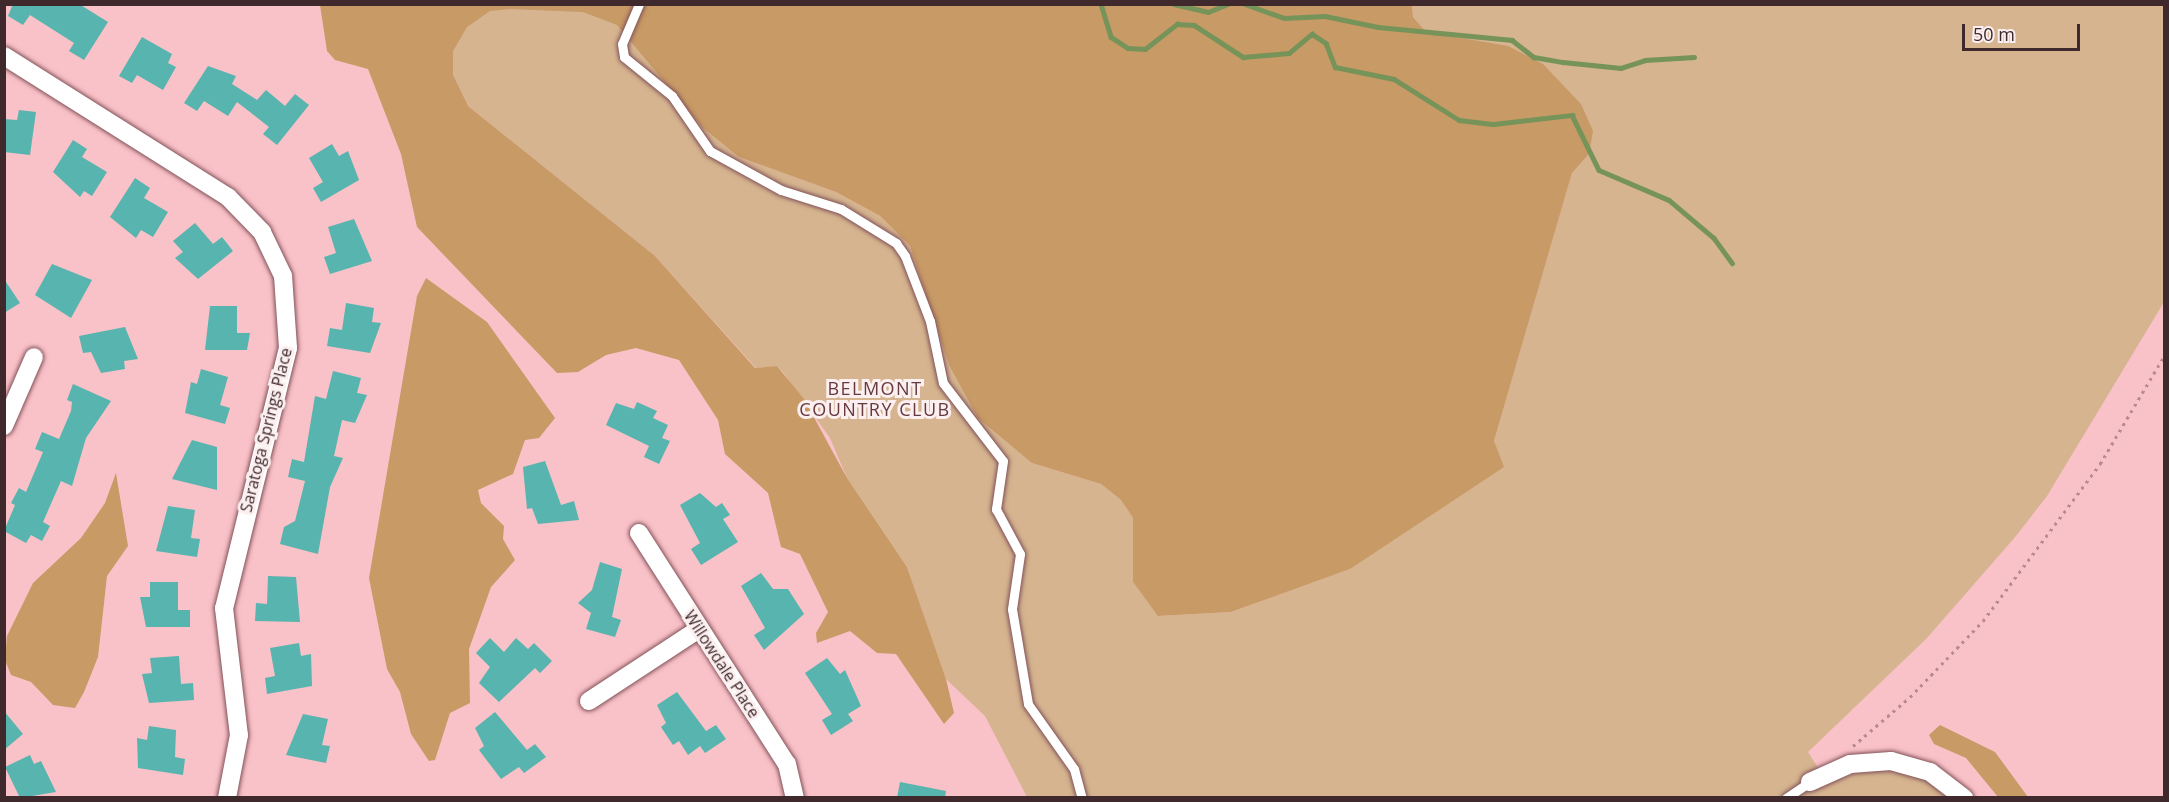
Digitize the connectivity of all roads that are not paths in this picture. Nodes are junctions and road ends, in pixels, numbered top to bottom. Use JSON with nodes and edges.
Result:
{"nodes":[{"id":1,"x":639,"y":4,"type":"edge"},
{"id":2,"x":4,"y":56,"type":"edge"},
{"id":3,"x":34,"y":357,"type":"dead end"},
{"id":4,"x":4,"y":426,"type":"edge"},
{"id":5,"x":639,"y":533,"type":"dead end"},
{"id":6,"x":699,"y":629,"type":"junction"},
{"id":7,"x":589,"y":701,"type":"dead end"},
{"id":8,"x":1810,"y":782,"type":"joint"},
{"id":9,"x":227,"y":798,"type":"edge"},
{"id":10,"x":795,"y":798,"type":"edge"},
{"id":11,"x":1082,"y":798,"type":"edge"},
{"id":12,"x":1786,"y":798,"type":"edge"},
{"id":13,"x":1964,"y":798,"type":"edge"}],
"edges":[{"from":1,"to":11,"type":"lane"},
{"from":2,"to":9,"type":"street","name":"Saratoga Springs Place"},
{"from":3,"to":4,"type":"street"},
{"from":5,"to":6,"type":"street","name":"Willowdale Place"},
{"from":6,"to":7,"type":"street"},
{"from":6,"to":10,"type":"street","name":"Willowdale Place"},
{"from":8,"to":12,"type":"lane"},
{"from":8,"to":13,"type":"street"}]}
